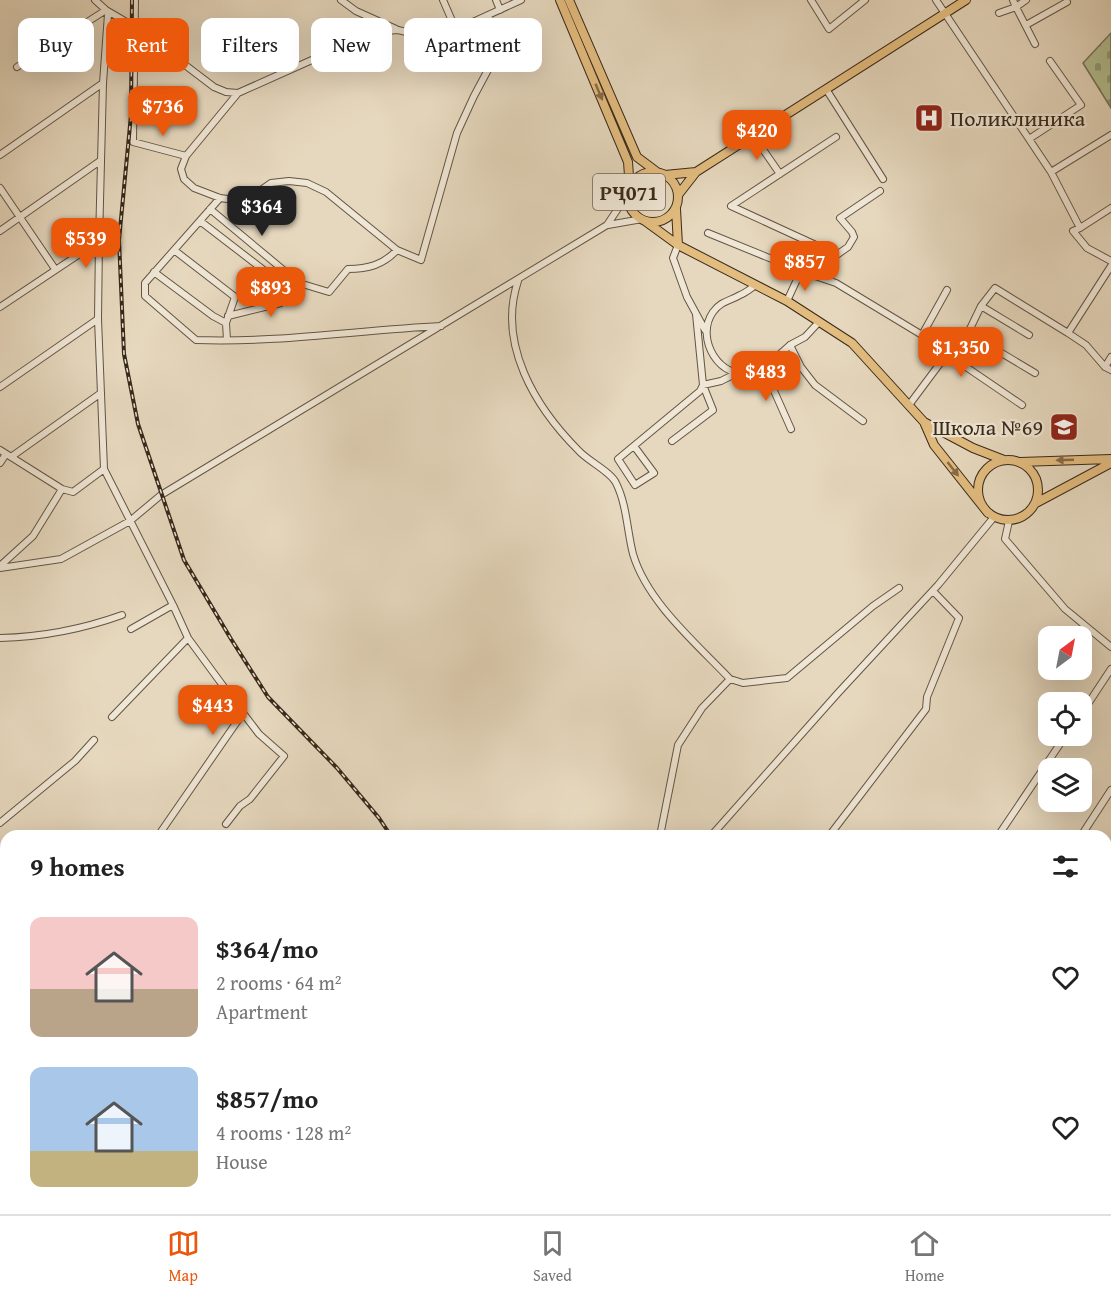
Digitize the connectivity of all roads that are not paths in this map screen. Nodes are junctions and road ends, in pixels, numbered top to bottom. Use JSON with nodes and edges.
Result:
{"nodes":[{"id":1,"x":95,"y":0,"type":"edge"},
{"id":2,"x":135,"y":0,"type":"edge"},
{"id":3,"x":341,"y":0,"type":"edge"},
{"id":4,"x":443,"y":0,"type":"edge"},
{"id":5,"x":496,"y":0,"type":"edge"},
{"id":6,"x":521,"y":0,"type":"edge"},
{"id":7,"x":560,"y":0,"type":"edge"},
{"id":8,"x":570,"y":0,"type":"edge"},
{"id":9,"x":811,"y":0,"type":"edge"},
{"id":10,"x":865,"y":0,"type":"edge"},
{"id":11,"x":936,"y":0,"type":"edge"},
{"id":12,"x":966,"y":0,"type":"edge"},
{"id":13,"x":1026,"y":0,"type":"edge"},
{"id":14,"x":1067,"y":2,"type":"dead end"},
{"id":15,"x":1015,"y":3,"type":"edge"},
{"id":16,"x":106,"y":10,"type":"junction"},
{"id":17,"x":500,"y":10,"type":"junction"},
{"id":18,"x":945,"y":13,"type":"junction"},
{"id":19,"x":999,"y":13,"type":"dead end"},
{"id":20,"x":488,"y":15,"type":"junction"},
{"id":21,"x":120,"y":18,"type":"edge"},
{"id":22,"x":135,"y":18,"type":"edge"},
{"id":23,"x":451,"y":18,"type":"edge"},
{"id":24,"x":482,"y":18,"type":"edge"},
{"id":25,"x":1026,"y":25,"type":"junction"},
{"id":26,"x":398,"y":30,"type":"junction"},
{"id":27,"x":404,"y":31,"type":"edge"},
{"id":28,"x":1035,"y":44,"type":"dead end"},
{"id":29,"x":1050,"y":61,"type":"dead end"},
{"id":30,"x":17,"y":67,"type":"dead end"},
{"id":31,"x":189,"y":68,"type":"edge"},
{"id":32,"x":134,"y":72,"type":"edge"},
{"id":33,"x":103,"y":83,"type":"junction"},
{"id":34,"x":826,"y":89,"type":"junction"},
{"id":35,"x":238,"y":93,"type":"junction"},
{"id":36,"x":753,"y":135,"type":"junction"},
{"id":37,"x":1111,"y":135,"type":"edge"},
{"id":38,"x":836,"y":137,"type":"dead end"},
{"id":39,"x":1029,"y":139,"type":"junction"},
{"id":40,"x":0,"y":155,"type":"edge"},
{"id":41,"x":186,"y":156,"type":"junction"},
{"id":42,"x":100,"y":161,"type":"junction"},
{"id":43,"x":696,"y":172,"type":"junction"},
{"id":44,"x":1051,"y":172,"type":"junction"},
{"id":45,"x":661,"y":174,"type":"junction"},
{"id":46,"x":780,"y":174,"type":"junction"},
{"id":47,"x":883,"y":178,"type":"dead end"},
{"id":48,"x":0,"y":188,"type":"edge"},
{"id":49,"x":629,"y":191,"type":"junction"},
{"id":50,"x":880,"y":191,"type":"dead end"},
{"id":51,"x":678,"y":195,"type":"junction"},
{"id":52,"x":220,"y":198,"type":"junction"},
{"id":53,"x":210,"y":209,"type":"junction"},
{"id":54,"x":676,"y":209,"type":"junction"},
{"id":55,"x":1110,"y":211,"type":"edge"},
{"id":56,"x":20,"y":218,"type":"junction"},
{"id":57,"x":644,"y":220,"type":"junction"},
{"id":58,"x":200,"y":221,"type":"junction"},
{"id":59,"x":607,"y":225,"type":"junction"},
{"id":60,"x":1080,"y":228,"type":"junction"},
{"id":61,"x":0,"y":231,"type":"edge"},
{"id":62,"x":708,"y":233,"type":"dead end"},
{"id":63,"x":99,"y":241,"type":"junction"},
{"id":64,"x":678,"y":245,"type":"junction"},
{"id":65,"x":174,"y":250,"type":"junction"},
{"id":66,"x":397,"y":250,"type":"junction"},
{"id":67,"x":831,"y":259,"type":"junction"},
{"id":68,"x":1111,"y":261,"type":"edge"},
{"id":69,"x":1111,"y":266,"type":"edge"},
{"id":70,"x":55,"y":269,"type":"junction"},
{"id":71,"x":154,"y":272,"type":"junction"},
{"id":72,"x":801,"y":272,"type":"junction"},
{"id":73,"x":518,"y":280,"type":"junction"},
{"id":74,"x":299,"y":283,"type":"junction"},
{"id":75,"x":756,"y":285,"type":"junction"},
{"id":76,"x":287,"y":288,"type":"junction"},
{"id":77,"x":947,"y":290,"type":"dead end"},
{"id":78,"x":787,"y":301,"type":"junction"},
{"id":79,"x":981,"y":306,"type":"junction"},
{"id":80,"x":0,"y":308,"type":"edge"},
{"id":81,"x":696,"y":314,"type":"junction"},
{"id":82,"x":98,"y":319,"type":"junction"},
{"id":83,"x":227,"y":319,"type":"junction"},
{"id":84,"x":819,"y":322,"type":"junction"},
{"id":85,"x":442,"y":326,"type":"junction"},
{"id":86,"x":705,"y":330,"type":"junction"},
{"id":87,"x":969,"y":333,"type":"junction"},
{"id":88,"x":1068,"y":333,"type":"junction"},
{"id":89,"x":922,"y":335,"type":"junction"},
{"id":90,"x":1029,"y":335,"type":"dead end"},
{"id":91,"x":227,"y":340,"type":"junction"},
{"id":92,"x":790,"y":345,"type":"junction"},
{"id":93,"x":947,"y":354,"type":"junction"},
{"id":94,"x":1111,"y":357,"type":"edge"},
{"id":95,"x":763,"y":366,"type":"junction"},
{"id":96,"x":1108,"y":368,"type":"edge"},
{"id":97,"x":737,"y":373,"type":"junction"},
{"id":98,"x":1035,"y":373,"type":"dead end"},
{"id":99,"x":703,"y":385,"type":"junction"},
{"id":100,"x":0,"y":387,"type":"edge"},
{"id":101,"x":101,"y":393,"type":"junction"},
{"id":102,"x":909,"y":405,"type":"junction"},
{"id":103,"x":1022,"y":405,"type":"dead end"},
{"id":104,"x":863,"y":421,"type":"dead end"},
{"id":105,"x":924,"y":422,"type":"junction"},
{"id":106,"x":791,"y":429,"type":"dead end"},
{"id":107,"x":672,"y":441,"type":"dead end"},
{"id":108,"x":634,"y":446,"type":"junction"},
{"id":109,"x":6,"y":454,"type":"edge"},
{"id":110,"x":1111,"y":459,"type":"edge"},
{"id":111,"x":1004,"y":460,"type":"junction"},
{"id":112,"x":1018,"y":462,"type":"junction"},
{"id":113,"x":0,"y":463,"type":"edge"},
{"id":114,"x":1111,"y":464,"type":"edge"},
{"id":115,"x":104,"y":469,"type":"junction"},
{"id":116,"x":62,"y":489,"type":"junction"},
{"id":117,"x":1036,"y":503,"type":"junction"},
{"id":118,"x":991,"y":515,"type":"junction"},
{"id":119,"x":130,"y":521,"type":"junction"},
{"id":120,"x":1009,"y":521,"type":"junction"},
{"id":121,"x":0,"y":567,"type":"edge"},
{"id":122,"x":899,"y":588,"type":"dead end"},
{"id":123,"x":933,"y":591,"type":"junction"},
{"id":124,"x":173,"y":605,"type":"junction"},
{"id":125,"x":122,"y":615,"type":"dead end"},
{"id":126,"x":131,"y":629,"type":"dead end"},
{"id":127,"x":0,"y":638,"type":"edge"},
{"id":128,"x":188,"y":638,"type":"junction"},
{"id":129,"x":1111,"y":647,"type":"edge"},
{"id":130,"x":1111,"y":669,"type":"edge"},
{"id":131,"x":730,"y":679,"type":"junction"},
{"id":132,"x":1092,"y":698,"type":"edge"},
{"id":133,"x":243,"y":712,"type":"junction"},
{"id":134,"x":112,"y":717,"type":"dead end"},
{"id":135,"x":94,"y":741,"type":"dead end"},
{"id":136,"x":1059,"y":746,"type":"edge"},
{"id":137,"x":1111,"y":790,"type":"edge"},
{"id":138,"x":0,"y":824,"type":"edge"},
{"id":139,"x":226,"y":824,"type":"dead end"},
{"id":140,"x":162,"y":830,"type":"edge"},
{"id":141,"x":661,"y":830,"type":"edge"},
{"id":142,"x":716,"y":830,"type":"edge"},
{"id":143,"x":835,"y":830,"type":"edge"},
{"id":144,"x":1002,"y":830,"type":"edge"},
{"id":145,"x":1085,"y":830,"type":"edge"}],
"edges":[{"from":1,"to":16,"type":"street"},
{"from":2,"to":22,"type":"street"},
{"from":3,"to":26,"type":"street"},
{"from":4,"to":23,"type":"street"},
{"from":5,"to":17,"type":"street"},
{"from":6,"to":17,"type":"street"},
{"from":7,"to":49,"type":"main road","one_way":true},
{"from":8,"to":45,"type":"main road"},
{"from":9,"to":10,"type":"street"},
{"from":11,"to":18,"type":"street"},
{"from":12,"to":18,"type":"main road"},
{"from":13,"to":15,"type":"street"},
{"from":14,"to":25,"type":"street"},
{"from":15,"to":19,"type":"street"},
{"from":15,"to":25,"type":"street"},
{"from":16,"to":21,"type":"street"},
{"from":16,"to":30,"type":"street"},
{"from":16,"to":33,"type":"street"},
{"from":17,"to":20,"type":"street"},
{"from":18,"to":34,"type":"main road"},
{"from":18,"to":39,"type":"street"},
{"from":20,"to":24,"type":"street"},
{"from":20,"to":66,"type":"street"},
{"from":25,"to":28,"type":"street"},
{"from":26,"to":27,"type":"street"},
{"from":26,"to":35,"type":"street"},
{"from":29,"to":39,"type":"street"},
{"from":31,"to":35,"type":"street"},
{"from":32,"to":41,"type":"street"},
{"from":33,"to":40,"type":"street"},
{"from":33,"to":42,"type":"street"},
{"from":34,"to":36,"type":"main road"},
{"from":34,"to":47,"type":"street"},
{"from":35,"to":41,"type":"street"},
{"from":36,"to":43,"type":"main road"},
{"from":36,"to":46,"type":"street"},
{"from":37,"to":44,"type":"street"},
{"from":38,"to":46,"type":"street"},
{"from":39,"to":44,"type":"street"},
{"from":41,"to":52,"type":"street"},
{"from":42,"to":56,"type":"street"},
{"from":42,"to":63,"type":"street"},
{"from":43,"to":45,"type":"main road"},
{"from":43,"to":51,"type":"main road"},
{"from":44,"to":60,"type":"street"},
{"from":45,"to":49,"type":"main road","number":"РҶ071"},
{"from":45,"to":51,"type":"main road","number":"РҶ071"},
{"from":46,"to":67,"type":"street"},
{"from":48,"to":56,"type":"street"},
{"from":49,"to":57,"type":"main road","number":"РҶ071"},
{"from":49,"to":59,"type":"street"},
{"from":50,"to":67,"type":"street"},
{"from":51,"to":54,"type":"main road","number":"РҶ071"},
{"from":52,"to":53,"type":"street"},
{"from":52,"to":66,"type":"street"},
{"from":53,"to":58,"type":"street"},
{"from":53,"to":74,"type":"street"},
{"from":54,"to":57,"type":"main road","number":"РҶ071"},
{"from":54,"to":64,"type":"main road"},
{"from":55,"to":60,"type":"street"},
{"from":56,"to":61,"type":"street"},
{"from":56,"to":70,"type":"street"},
{"from":57,"to":59,"type":"street"},
{"from":57,"to":64,"type":"main road"},
{"from":58,"to":65,"type":"street"},
{"from":58,"to":76,"type":"street"},
{"from":59,"to":73,"type":"street"},
{"from":60,"to":68,"type":"street"},
{"from":62,"to":72,"type":"street"},
{"from":63,"to":70,"type":"street"},
{"from":63,"to":82,"type":"street"},
{"from":64,"to":75,"type":"main road"},
{"from":64,"to":81,"type":"street"},
{"from":65,"to":71,"type":"street"},
{"from":65,"to":83,"type":"street"},
{"from":66,"to":74,"type":"street"},
{"from":67,"to":72,"type":"street"},
{"from":69,"to":88,"type":"street"},
{"from":70,"to":80,"type":"street"},
{"from":71,"to":83,"type":"street"},
{"from":71,"to":91,"type":"street"},
{"from":72,"to":78,"type":"street"},
{"from":72,"to":89,"type":"street"},
{"from":73,"to":85,"type":"street"},
{"from":73,"to":131,"type":"street"},
{"from":74,"to":76,"type":"street"},
{"from":75,"to":78,"type":"main road"},
{"from":75,"to":86,"type":"street"},
{"from":76,"to":83,"type":"street"},
{"from":77,"to":89,"type":"street"},
{"from":78,"to":84,"type":"main road"},
{"from":79,"to":87,"type":"street"},
{"from":79,"to":88,"type":"street"},
{"from":79,"to":90,"type":"street"},
{"from":81,"to":86,"type":"street"},
{"from":81,"to":99,"type":"street"},
{"from":82,"to":100,"type":"street"},
{"from":82,"to":101,"type":"street"},
{"from":83,"to":91,"type":"street"},
{"from":84,"to":92,"type":"street"},
{"from":84,"to":102,"type":"main road"},
{"from":85,"to":91,"type":"street"},
{"from":85,"to":119,"type":"street"},
{"from":86,"to":97,"type":"street"},
{"from":87,"to":93,"type":"street"},
{"from":87,"to":98,"type":"street"},
{"from":88,"to":96,"type":"street"},
{"from":89,"to":93,"type":"street"},
{"from":92,"to":95,"type":"street"},
{"from":92,"to":104,"type":"street"},
{"from":93,"to":102,"type":"street"},
{"from":93,"to":103,"type":"street"},
{"from":94,"to":96,"type":"street"},
{"from":95,"to":97,"type":"street"},
{"from":95,"to":106,"type":"street"},
{"from":97,"to":99,"type":"street"},
{"from":99,"to":107,"type":"street"},
{"from":99,"to":108,"type":"street"},
{"from":101,"to":109,"type":"street"},
{"from":101,"to":115,"type":"street"},
{"from":102,"to":105,"type":"main road"},
{"from":105,"to":111,"type":"main road"},
{"from":105,"to":118,"type":"main road","one_way":true},
{"from":108,"to":108,"type":"street"},
{"from":109,"to":113,"type":"street"},
{"from":109,"to":116,"type":"street"},
{"from":110,"to":112,"type":"main road","one_way":true},
{"from":111,"to":112,"type":"main road"},
{"from":111,"to":118,"type":"main road"},
{"from":112,"to":117,"type":"main road"},
{"from":114,"to":117,"type":"main road"},
{"from":115,"to":116,"type":"street"},
{"from":115,"to":119,"type":"street"},
{"from":116,"to":121,"type":"street"},
{"from":117,"to":120,"type":"main road"},
{"from":118,"to":120,"type":"main road"},
{"from":118,"to":123,"type":"street"},
{"from":119,"to":121,"type":"street"},
{"from":119,"to":124,"type":"street"},
{"from":120,"to":129,"type":"street"},
{"from":122,"to":131,"type":"street"},
{"from":123,"to":142,"type":"street"},
{"from":123,"to":143,"type":"street"},
{"from":124,"to":126,"type":"street"},
{"from":124,"to":128,"type":"street"},
{"from":125,"to":127,"type":"street"},
{"from":128,"to":133,"type":"street"},
{"from":128,"to":134,"type":"street"},
{"from":130,"to":132,"type":"street"},
{"from":131,"to":141,"type":"street"},
{"from":133,"to":139,"type":"street"},
{"from":133,"to":140,"type":"street"},
{"from":135,"to":138,"type":"street"},
{"from":136,"to":144,"type":"street"},
{"from":137,"to":145,"type":"street"}]}
